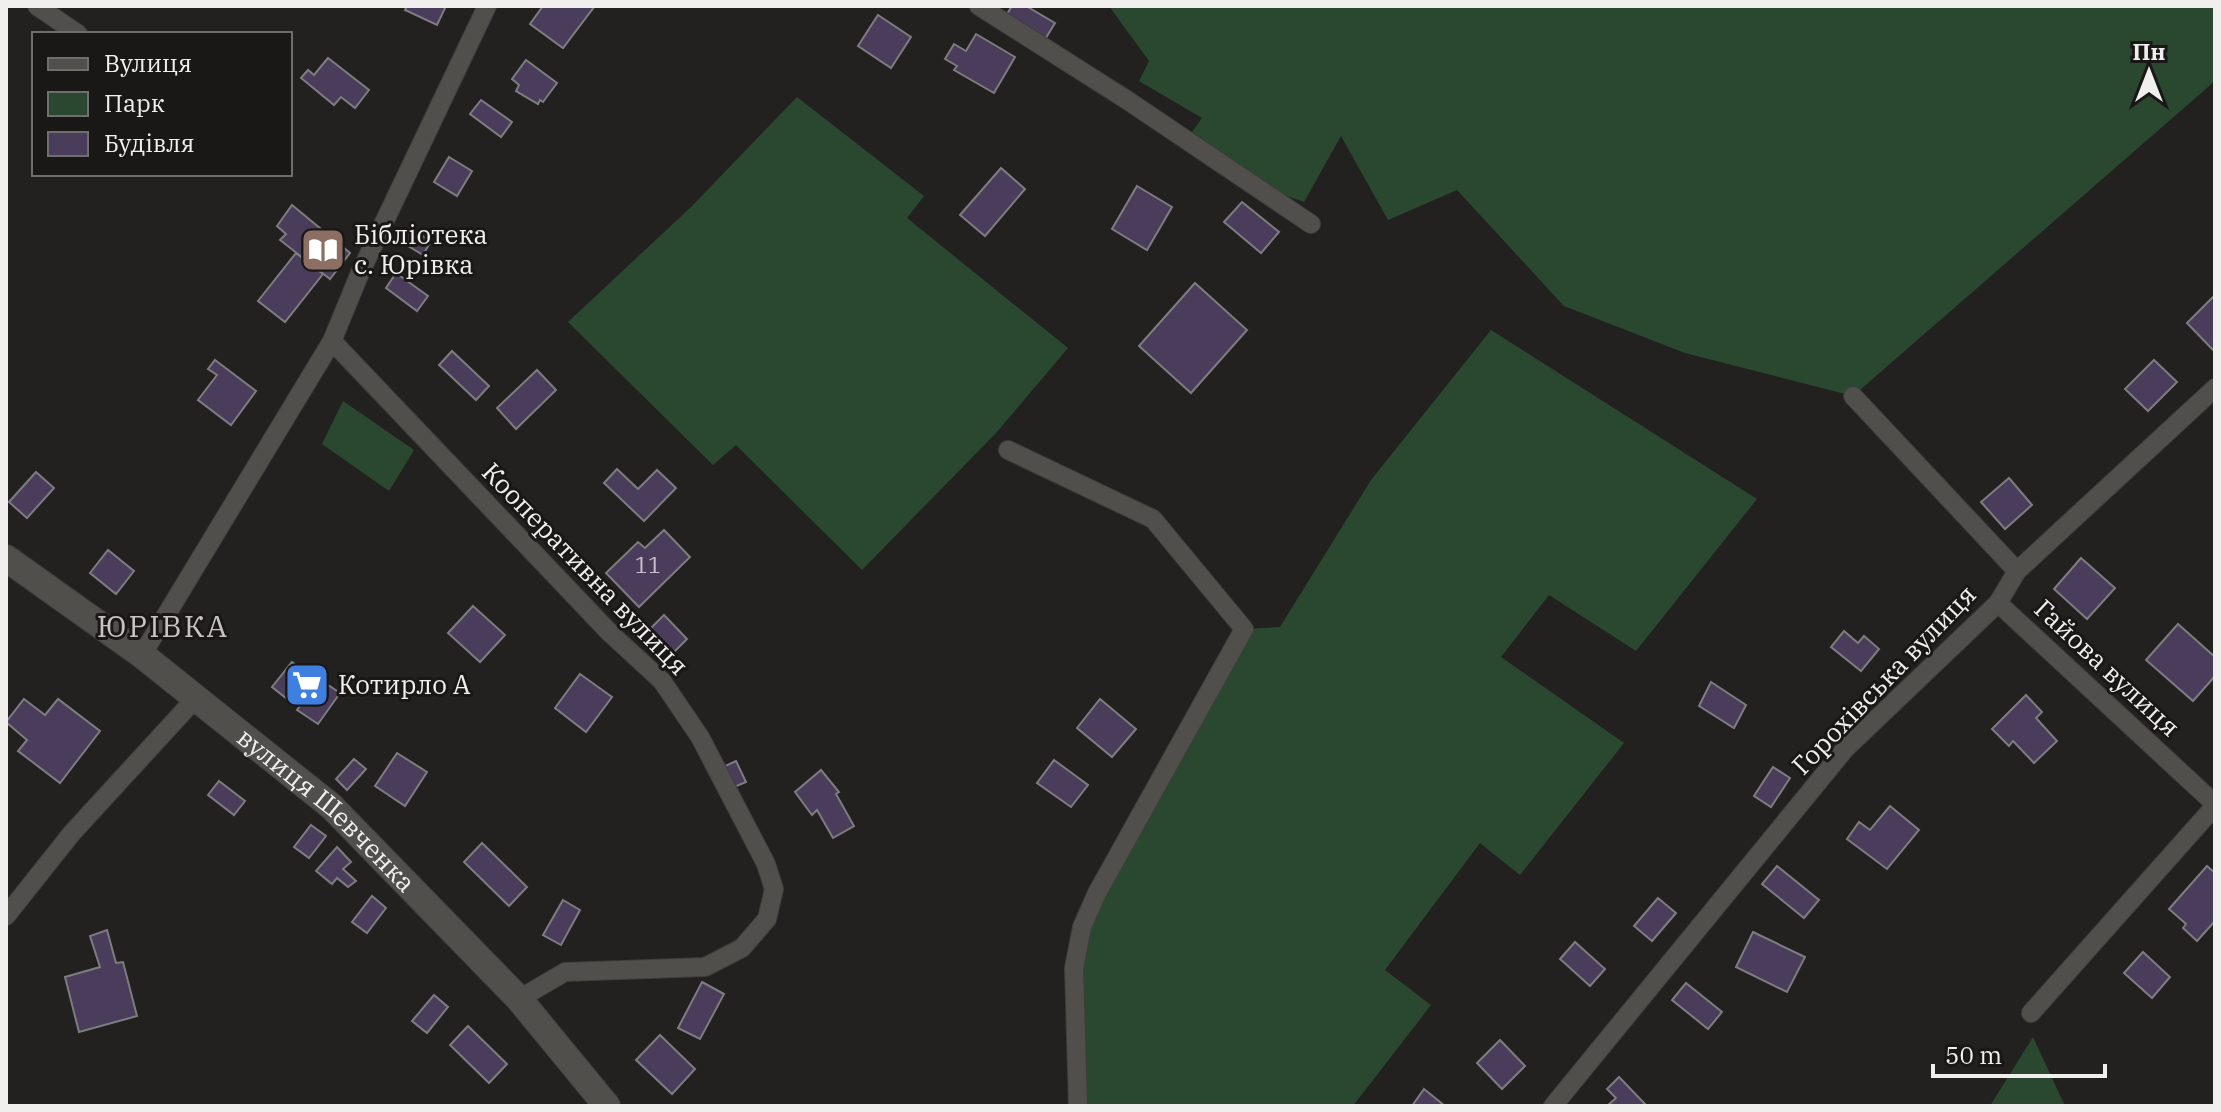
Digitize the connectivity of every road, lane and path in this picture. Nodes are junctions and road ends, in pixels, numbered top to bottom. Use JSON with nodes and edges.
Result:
{"nodes":[{"id":1,"x":37,"y":6,"type":"edge"},
{"id":2,"x":487,"y":6,"type":"edge"},
{"id":3,"x":979,"y":6,"type":"edge"},
{"id":4,"x":75,"y":32,"type":"edge"},
{"id":5,"x":1311,"y":224,"type":"dead end"},
{"id":6,"x":332,"y":341,"type":"junction"},
{"id":7,"x":2215,"y":388,"type":"edge"},
{"id":8,"x":1853,"y":396,"type":"dead end"},
{"id":9,"x":1008,"y":450,"type":"dead end"},
{"id":10,"x":6,"y":558,"type":"edge"},
{"id":11,"x":2017,"y":571,"type":"junction"},
{"id":12,"x":1998,"y":603,"type":"junction"},
{"id":13,"x":142,"y":655,"type":"junction"},
{"id":14,"x":194,"y":700,"type":"junction"},
{"id":15,"x":2215,"y":805,"type":"edge"},
{"id":16,"x":6,"y":916,"type":"edge"},
{"id":17,"x":519,"y":999,"type":"junction"},
{"id":18,"x":2031,"y":1013,"type":"dead end"},
{"id":19,"x":607,"y":1106,"type":"edge"},
{"id":20,"x":1078,"y":1106,"type":"edge"},
{"id":21,"x":1553,"y":1106,"type":"edge"}],
"edges":[{"from":1,"to":4,"type":"street"},
{"from":2,"to":6,"type":"street"},
{"from":3,"to":5,"type":"street"},
{"from":6,"to":13,"type":"street"},
{"from":6,"to":17,"type":"street","name":"Кооперативна вулиця"},
{"from":7,"to":11,"type":"street","name":"Горохівська вулиця"},
{"from":8,"to":11,"type":"street"},
{"from":9,"to":20,"type":"street"},
{"from":10,"to":13,"type":"street","name":"вулиця Шевченка"},
{"from":11,"to":12,"type":"street","name":"Горохівська вулиця"},
{"from":12,"to":15,"type":"street","name":"Гайова вулиця"},
{"from":12,"to":21,"type":"street","name":"Горохівська вулиця"},
{"from":13,"to":14,"type":"street","name":"вулиця Шевченка"},
{"from":14,"to":16,"type":"street"},
{"from":14,"to":17,"type":"street","name":"вулиця Шевченка"},
{"from":15,"to":18,"type":"street","name":"Гайова вулиця"},
{"from":17,"to":19,"type":"street","name":"вулиця Шевченка"}]}
